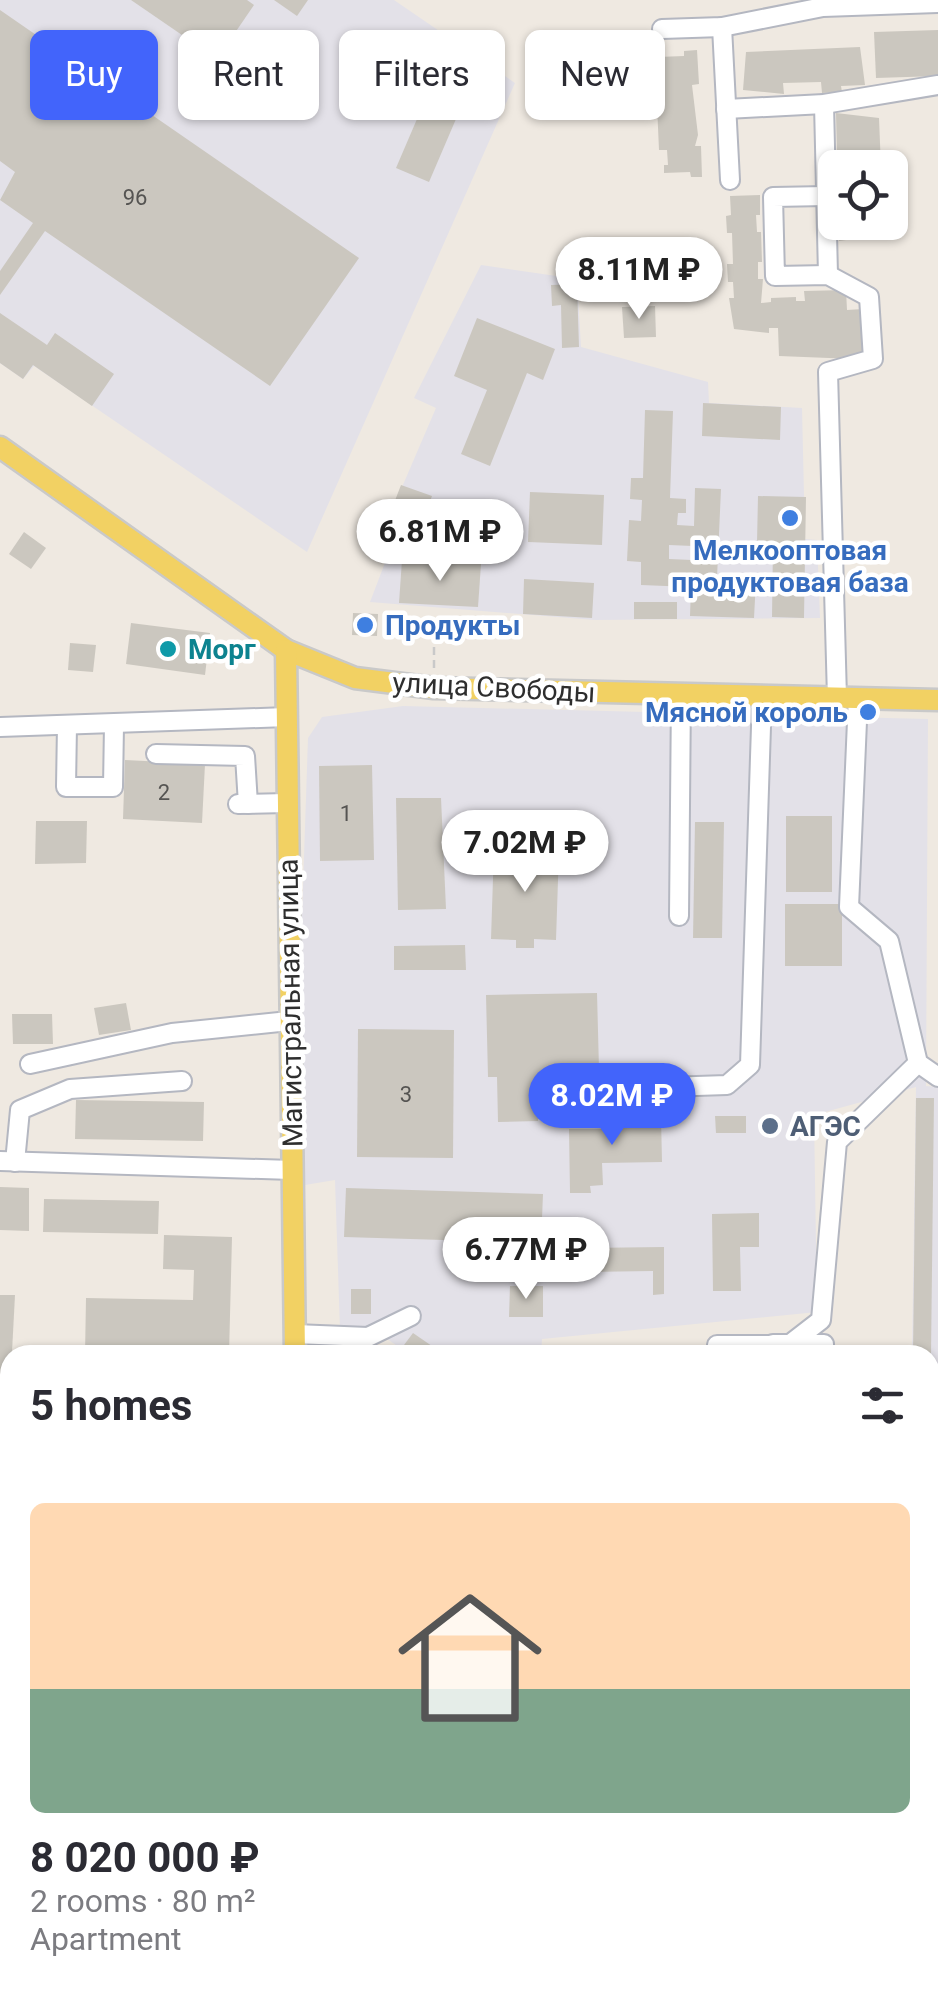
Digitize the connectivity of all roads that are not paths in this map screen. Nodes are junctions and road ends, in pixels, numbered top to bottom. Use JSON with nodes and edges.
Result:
{"nodes":[{"id":1,"x":831,"y":3,"type":"edge"},
{"id":2,"x":938,"y":3,"type":"edge"},
{"id":3,"x":722,"y":27,"type":"junction"},
{"id":4,"x":662,"y":29,"type":"dead end"},
{"id":5,"x":938,"y":84,"type":"edge"},
{"id":6,"x":824,"y":104,"type":"junction"},
{"id":7,"x":726,"y":109,"type":"junction"},
{"id":8,"x":825,"y":150,"type":"edge"},
{"id":9,"x":730,"y":180,"type":"dead end"},
{"id":10,"x":818,"y":196,"type":"edge"},
{"id":11,"x":827,"y":240,"type":"edge"},
{"id":12,"x":828,"y":274,"type":"junction"},
{"id":13,"x":2,"y":454,"type":"edge"},
{"id":14,"x":286,"y":650,"type":"junction"},
{"id":15,"x":681,"y":694,"type":"junction"},
{"id":16,"x":762,"y":696,"type":"junction"},
{"id":17,"x":848,"y":698,"type":"junction"},
{"id":18,"x":938,"y":700,"type":"edge"},
{"id":19,"x":287,"y":717,"type":"junction"},
{"id":20,"x":67,"y":725,"type":"junction"},
{"id":21,"x":114,"y":725,"type":"junction"},
{"id":22,"x":0,"y":727,"type":"edge"},
{"id":23,"x":156,"y":754,"type":"dead end"},
{"id":24,"x":287,"y":803,"type":"junction"},
{"id":25,"x":679,"y":916,"type":"dead end"},
{"id":26,"x":289,"y":1020,"type":"junction"},
{"id":27,"x":918,"y":1063,"type":"junction"},
{"id":28,"x":30,"y":1064,"type":"dead end"},
{"id":29,"x":938,"y":1077,"type":"edge"},
{"id":30,"x":182,"y":1081,"type":"dead end"},
{"id":31,"x":605,"y":1089,"type":"dead end"},
{"id":32,"x":8,"y":1162,"type":"edge"},
{"id":33,"x":292,"y":1170,"type":"junction"},
{"id":34,"x":411,"y":1316,"type":"dead end"},
{"id":35,"x":326,"y":1335,"type":"junction"},
{"id":36,"x":295,"y":1344,"type":"edge"},
{"id":37,"x":326,"y":1345,"type":"edge"},
{"id":38,"x":784,"y":1345,"type":"edge"}],
"edges":[{"from":1,"to":2,"type":"street"},
{"from":1,"to":3,"type":"street"},
{"from":3,"to":4,"type":"street"},
{"from":3,"to":7,"type":"street"},
{"from":5,"to":6,"type":"street"},
{"from":6,"to":7,"type":"street"},
{"from":6,"to":8,"type":"street"},
{"from":7,"to":9,"type":"street"},
{"from":10,"to":12,"type":"street"},
{"from":11,"to":12,"type":"street"},
{"from":12,"to":17,"type":"street"},
{"from":13,"to":14,"type":"main road","name":"улица Свободы"},
{"from":14,"to":15,"type":"main road","name":"улица Свободы"},
{"from":14,"to":19,"type":"main road","name":"Магистральная улица"},
{"from":15,"to":16,"type":"main road","name":"улица Свободы"},
{"from":15,"to":25,"type":"street"},
{"from":16,"to":17,"type":"main road","name":"улица Свободы"},
{"from":16,"to":31,"type":"street"},
{"from":17,"to":18,"type":"main road","name":"улица Свободы"},
{"from":17,"to":27,"type":"street"},
{"from":19,"to":21,"type":"street"},
{"from":19,"to":24,"type":"main road","name":"Магистральная улица"},
{"from":20,"to":21,"type":"street"},
{"from":20,"to":21,"type":"street"},
{"from":20,"to":22,"type":"street"},
{"from":23,"to":24,"type":"street"},
{"from":24,"to":26,"type":"main road","name":"Магистральная улица"},
{"from":26,"to":28,"type":"street"},
{"from":26,"to":33,"type":"main road","name":"Магистральная улица"},
{"from":27,"to":29,"type":"street"},
{"from":27,"to":38,"type":"street"},
{"from":30,"to":32,"type":"street"},
{"from":32,"to":33,"type":"street"},
{"from":33,"to":36,"type":"main road","name":"Магистральная улица"},
{"from":34,"to":35,"type":"street"},
{"from":35,"to":36,"type":"street"},
{"from":35,"to":37,"type":"street"}]}
